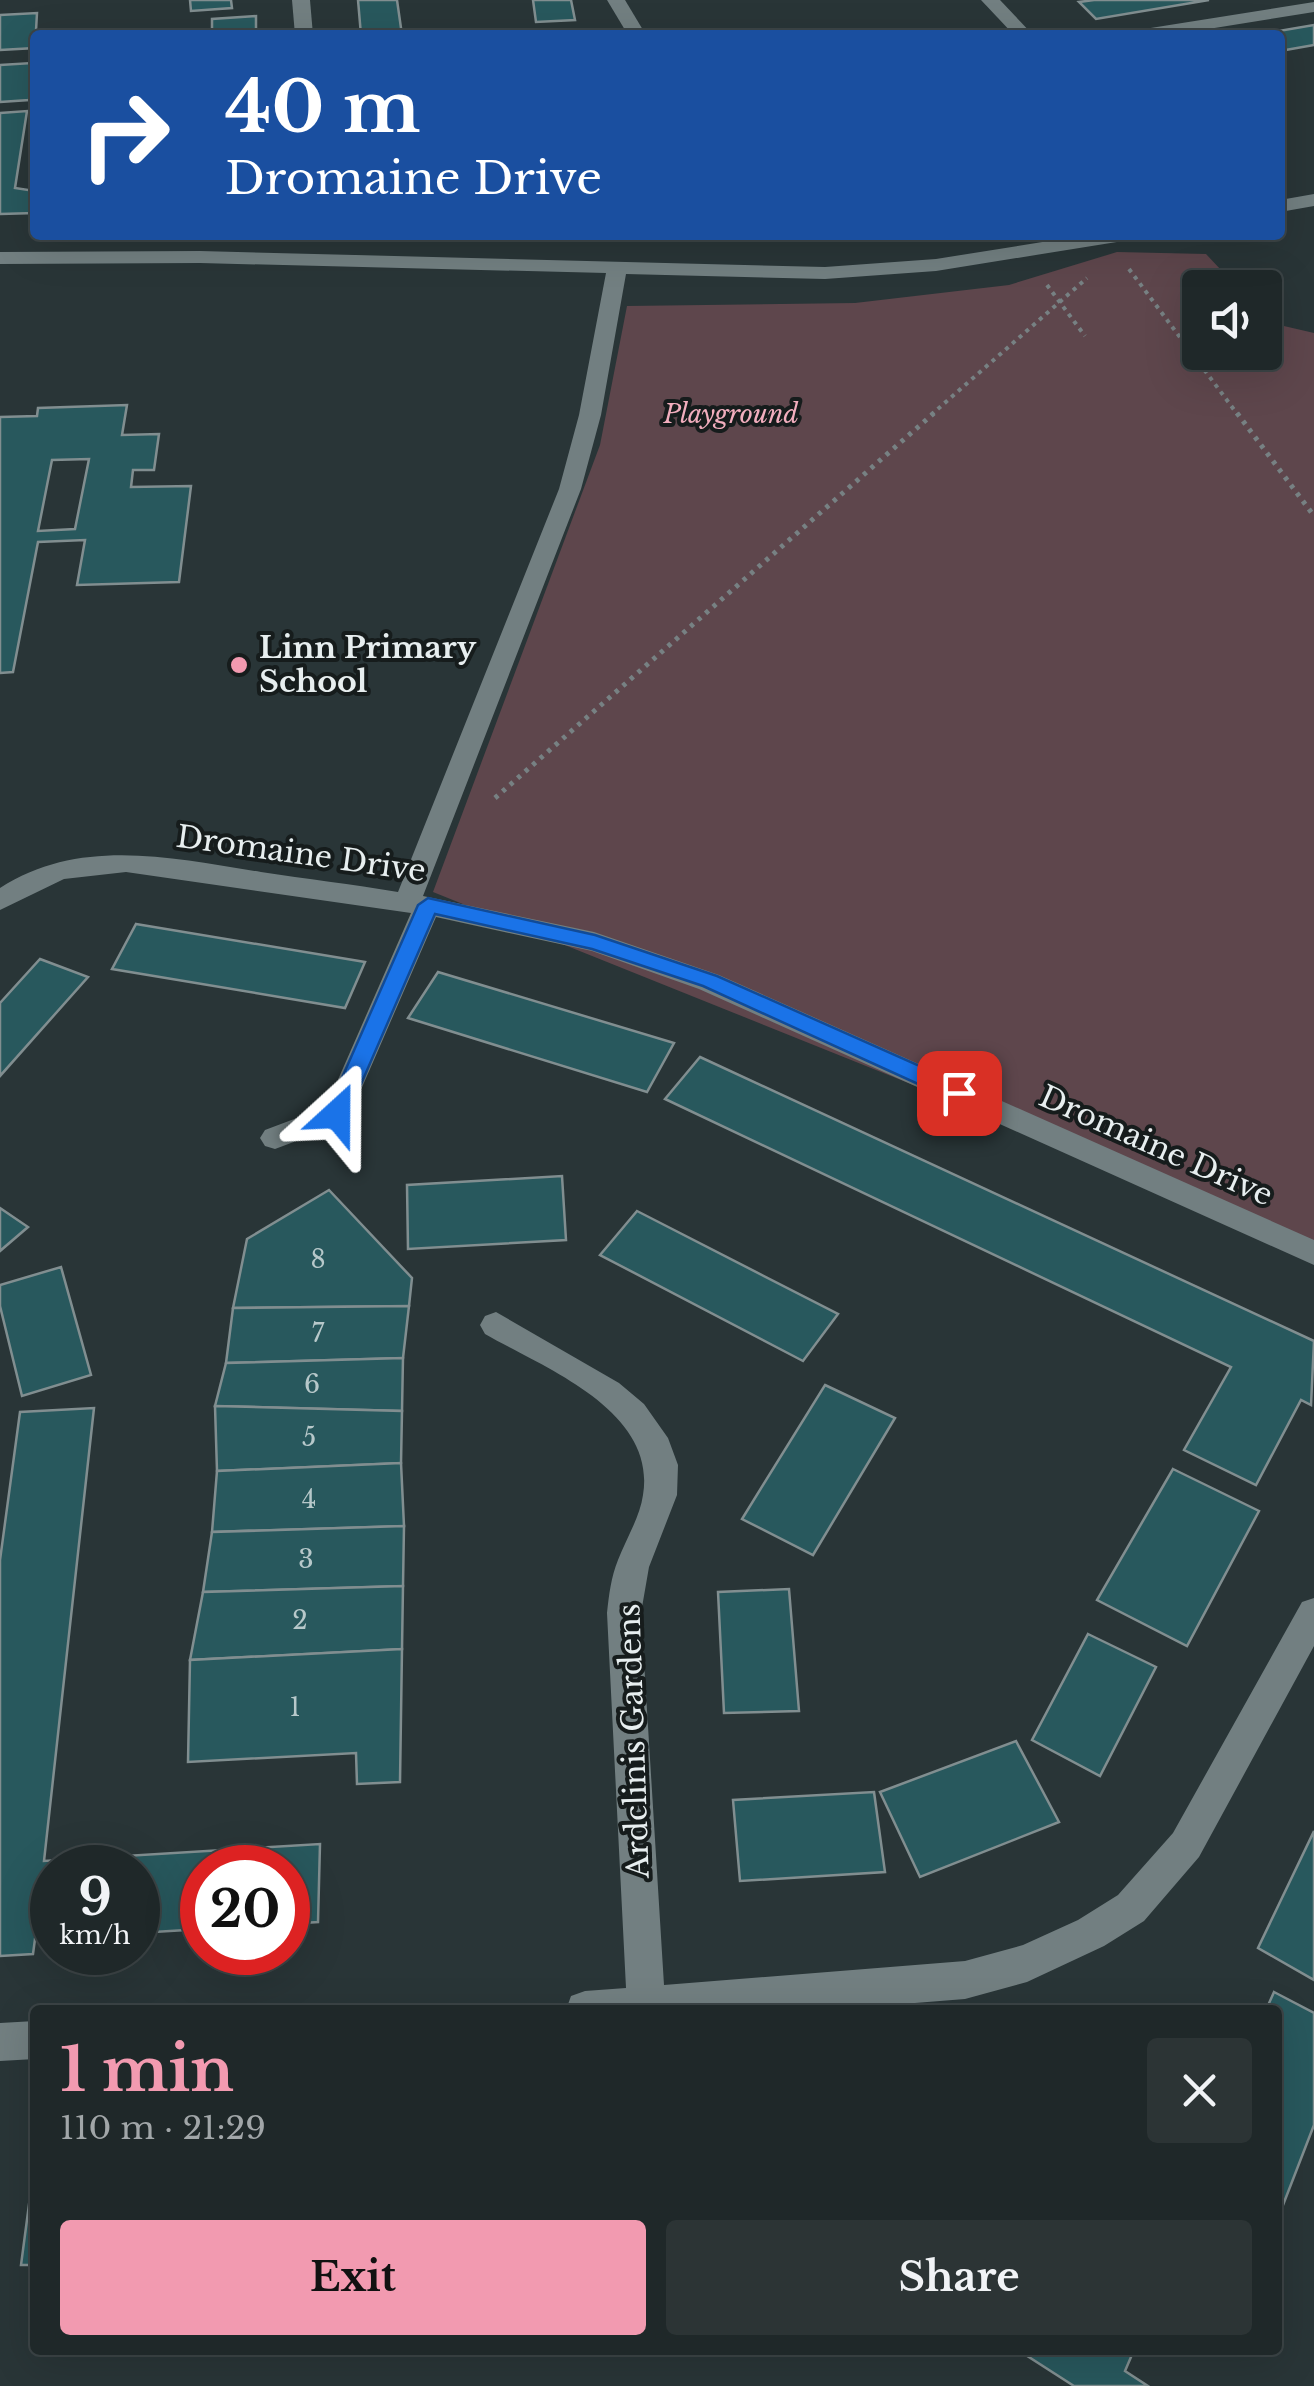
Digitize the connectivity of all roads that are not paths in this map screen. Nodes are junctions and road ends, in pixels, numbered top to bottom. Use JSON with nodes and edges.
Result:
{"nodes":[{"id":1,"x":301,"y":0,"type":"edge"},
{"id":2,"x":616,"y":0,"type":"edge"},
{"id":3,"x":990,"y":0,"type":"edge"},
{"id":4,"x":1314,"y":7,"type":"edge"},
{"id":5,"x":304,"y":30,"type":"edge"},
{"id":6,"x":634,"y":30,"type":"edge"},
{"id":7,"x":1019,"y":30,"type":"edge"},
{"id":8,"x":1169,"y":30,"type":"edge"},
{"id":9,"x":1314,"y":200,"type":"edge"},
{"id":10,"x":1285,"y":205,"type":"edge"},
{"id":11,"x":269,"y":240,"type":"edge"},
{"id":12,"x":1115,"y":242,"type":"edge"},
{"id":13,"x":0,"y":258,"type":"edge"},
{"id":14,"x":263,"y":259,"type":"junction"},
{"id":15,"x":617,"y":270,"type":"junction"},
{"id":16,"x":0,"y":901,"type":"edge"},
{"id":17,"x":418,"y":904,"type":"junction"},
{"id":18,"x":275,"y":1138,"type":"dead end"},
{"id":19,"x":1314,"y":1253,"type":"edge"},
{"id":20,"x":496,"y":1325,"type":"dead end"},
{"id":21,"x":1312,"y":1623,"type":"edge"},
{"id":22,"x":646,"y":2005,"type":"edge"},
{"id":23,"x":670,"y":2005,"type":"edge"},
{"id":24,"x":30,"y":2040,"type":"edge"},
{"id":25,"x":0,"y":2042,"type":"edge"}],
"edges":[{"from":1,"to":5,"type":"street"},
{"from":2,"to":6,"type":"street"},
{"from":3,"to":7,"type":"street"},
{"from":4,"to":8,"type":"street"},
{"from":9,"to":10,"type":"street"},
{"from":11,"to":14,"type":"street"},
{"from":12,"to":15,"type":"street"},
{"from":13,"to":14,"type":"street"},
{"from":14,"to":15,"type":"street"},
{"from":15,"to":17,"type":"street"},
{"from":16,"to":17,"type":"street","name":"Dromaine Drive"},
{"from":17,"to":18,"type":"street"},
{"from":17,"to":19,"type":"street","name":"Dromaine Drive"},
{"from":20,"to":22,"type":"street","name":"Ardclinis Gardens"},
{"from":21,"to":23,"type":"street"},
{"from":24,"to":25,"type":"street"}]}
